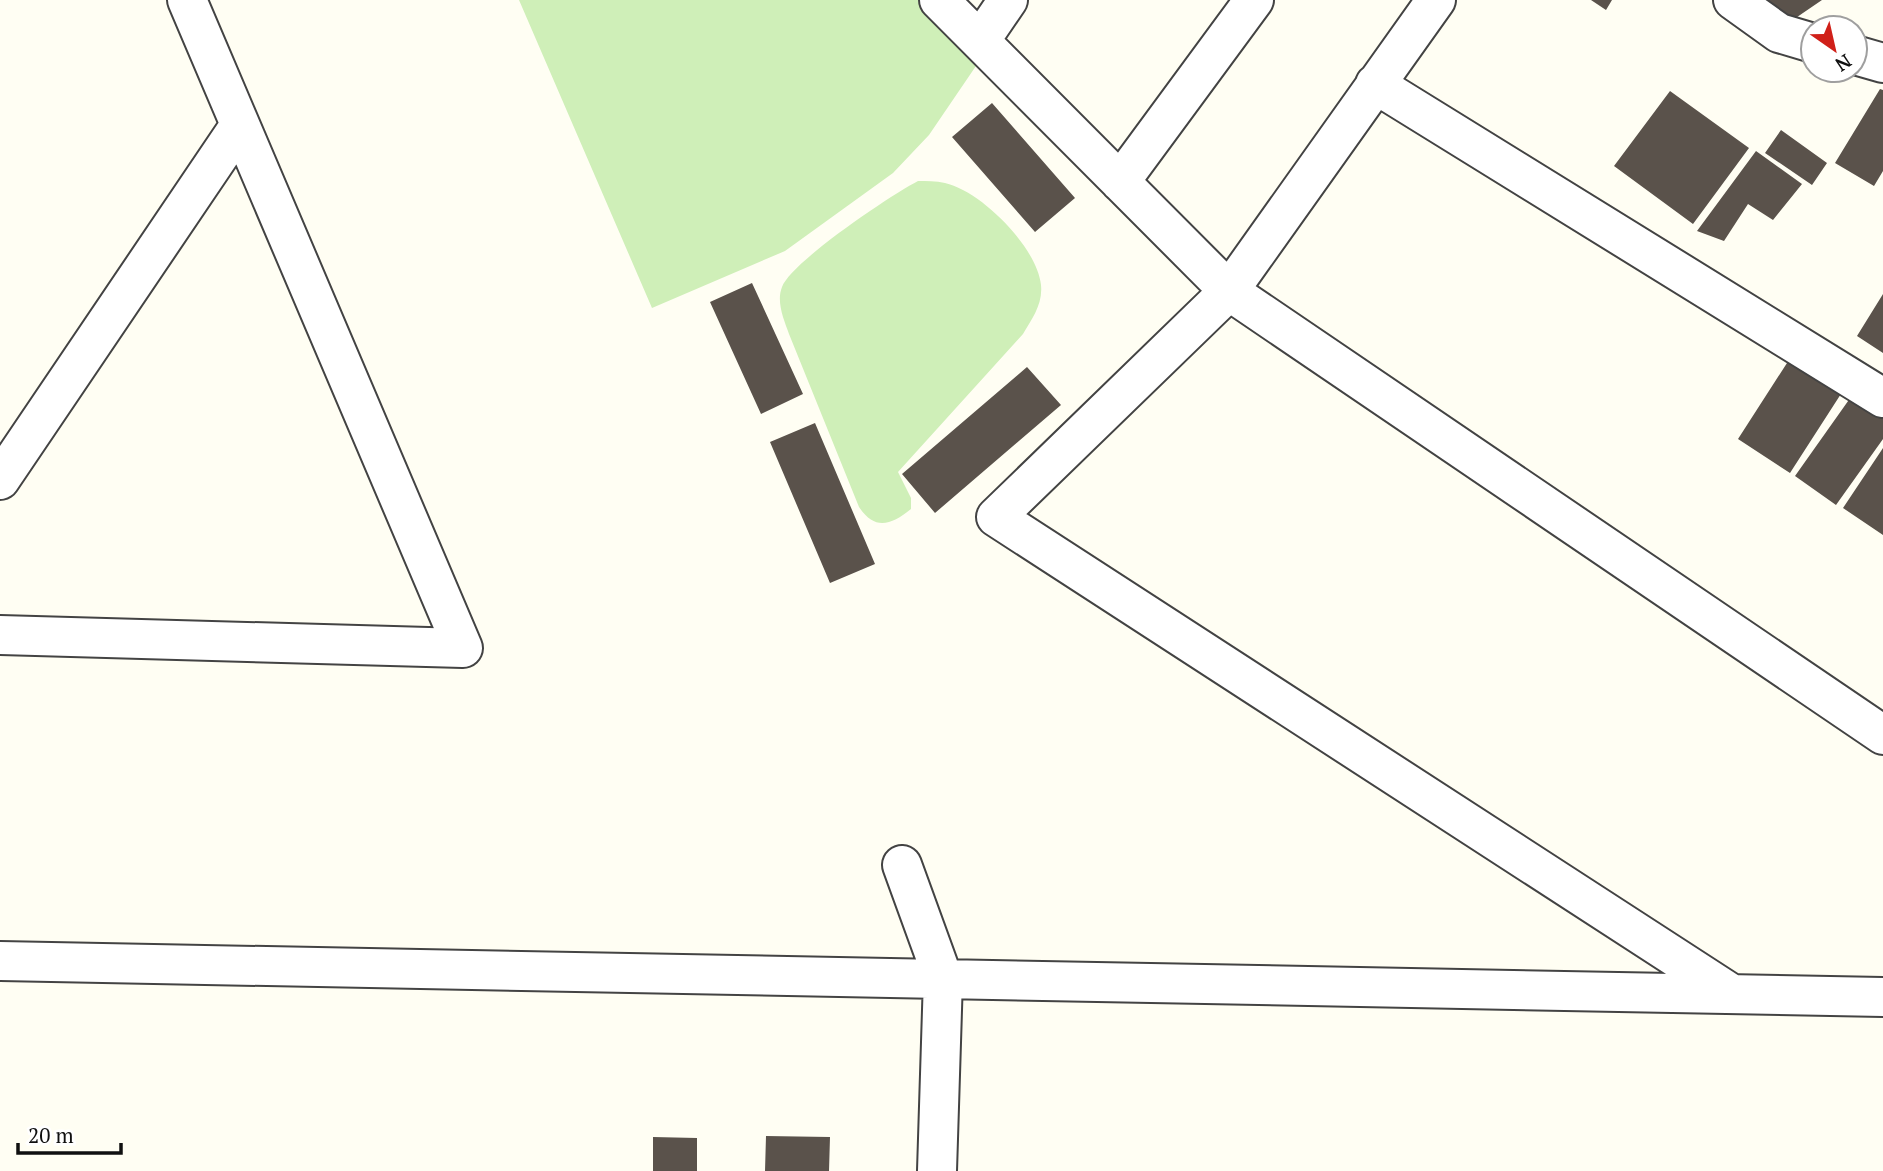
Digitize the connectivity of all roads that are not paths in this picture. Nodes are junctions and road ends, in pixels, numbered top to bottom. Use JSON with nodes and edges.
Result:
{"nodes":[{"id":1,"x":187,"y":0,"type":"edge"},
{"id":2,"x":939,"y":0,"type":"edge"},
{"id":3,"x":1008,"y":0,"type":"edge"},
{"id":4,"x":1254,"y":0,"type":"edge"},
{"id":5,"x":1436,"y":0,"type":"edge"},
{"id":6,"x":1733,"y":0,"type":"edge"},
{"id":7,"x":1799,"y":39,"type":"edge"},
{"id":8,"x":980,"y":41,"type":"junction"},
{"id":9,"x":1375,"y":84,"type":"junction"},
{"id":10,"x":240,"y":125,"type":"junction"},
{"id":11,"x":1120,"y":182,"type":"junction"},
{"id":12,"x":1229,"y":291,"type":"junction"},
{"id":13,"x":1883,"y":398,"type":"edge"},
{"id":14,"x":0,"y":480,"type":"edge"},
{"id":15,"x":0,"y":635,"type":"edge"},
{"id":16,"x":1883,"y":734,"type":"edge"},
{"id":17,"x":902,"y":865,"type":"dead end"},
{"id":18,"x":0,"y":961,"type":"edge"},
{"id":19,"x":943,"y":978,"type":"junction"},
{"id":20,"x":1732,"y":994,"type":"junction"},
{"id":21,"x":1883,"y":997,"type":"edge"},
{"id":22,"x":937,"y":1171,"type":"edge"}],
"edges":[{"from":1,"to":10,"type":"street"},
{"from":2,"to":8,"type":"street"},
{"from":3,"to":8,"type":"street"},
{"from":4,"to":11,"type":"street"},
{"from":5,"to":9,"type":"street"},
{"from":6,"to":7,"type":"street"},
{"from":8,"to":11,"type":"street"},
{"from":9,"to":12,"type":"street"},
{"from":9,"to":13,"type":"street"},
{"from":10,"to":14,"type":"street"},
{"from":10,"to":15,"type":"street"},
{"from":11,"to":12,"type":"street"},
{"from":12,"to":16,"type":"street"},
{"from":12,"to":20,"type":"street"},
{"from":17,"to":19,"type":"street"},
{"from":18,"to":19,"type":"street"},
{"from":19,"to":20,"type":"street"},
{"from":19,"to":22,"type":"street"},
{"from":20,"to":21,"type":"street"}]}
